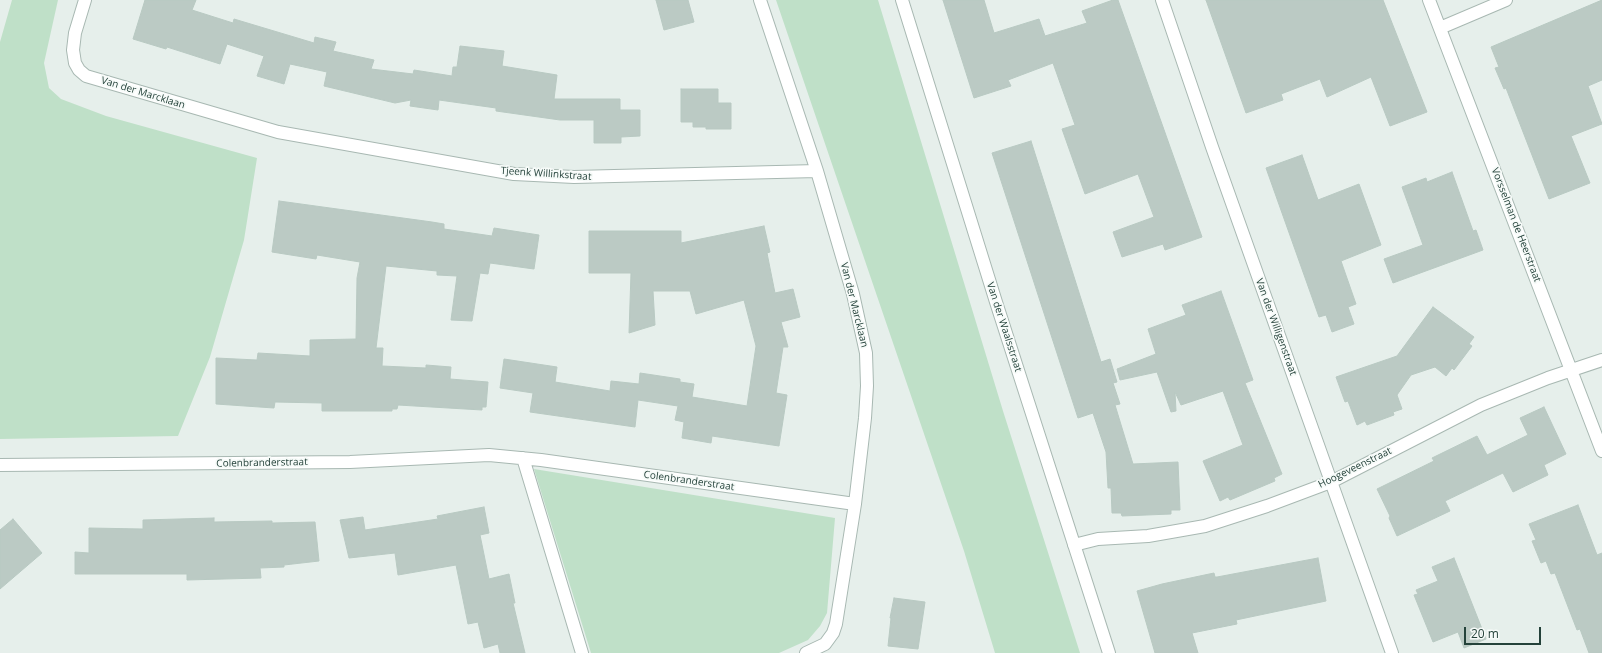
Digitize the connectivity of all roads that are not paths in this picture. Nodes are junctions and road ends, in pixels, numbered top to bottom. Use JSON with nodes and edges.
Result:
{"nodes":[{"id":1,"x":86,"y":0,"type":"edge"},
{"id":2,"x":760,"y":0,"type":"edge"},
{"id":3,"x":902,"y":0,"type":"edge"},
{"id":4,"x":1162,"y":0,"type":"edge"},
{"id":5,"x":1429,"y":0,"type":"edge"},
{"id":6,"x":1506,"y":0,"type":"edge"},
{"id":7,"x":1440,"y":28,"type":"junction"},
{"id":8,"x":278,"y":132,"type":"joint"},
{"id":9,"x":817,"y":171,"type":"junction"},
{"id":10,"x":1602,"y":360,"type":"edge"},
{"id":11,"x":1571,"y":370,"type":"junction"},
{"id":12,"x":1602,"y":451,"type":"edge"},
{"id":13,"x":523,"y":458,"type":"junction"},
{"id":14,"x":0,"y":465,"type":"edge"},
{"id":15,"x":1331,"y":482,"type":"junction"},
{"id":16,"x":855,"y":504,"type":"junction"},
{"id":17,"x":1074,"y":545,"type":"junction"},
{"id":18,"x":582,"y":653,"type":"edge"},
{"id":19,"x":806,"y":653,"type":"edge"},
{"id":20,"x":1109,"y":653,"type":"edge"},
{"id":21,"x":1392,"y":653,"type":"edge"}],
"edges":[{"from":1,"to":8,"type":"street","name":"Van der Marcklaan"},
{"from":2,"to":9,"type":"street","name":"Van der Marcklaan"},
{"from":3,"to":17,"type":"street","name":"Van der Waalsstraat"},
{"from":4,"to":15,"type":"street","name":"Van der Willigenstraat"},
{"from":5,"to":7,"type":"street","name":"Vorsselman de Heerstraat"},
{"from":6,"to":7,"type":"street"},
{"from":7,"to":11,"type":"street","name":"Vorsselman de Heerstraat"},
{"from":8,"to":9,"type":"street","name":"Tjeenk Willinkstraat"},
{"from":9,"to":16,"type":"street","name":"Van der Marcklaan"},
{"from":10,"to":11,"type":"street","name":"Hoogeveenstraat"},
{"from":11,"to":12,"type":"street","name":"Vorsselman de Heerstraat"},
{"from":11,"to":15,"type":"street","name":"Hoogeveenstraat"},
{"from":13,"to":14,"type":"street","name":"Colenbranderstraat"},
{"from":13,"to":16,"type":"street","name":"Colenbranderstraat"},
{"from":13,"to":18,"type":"street"},
{"from":15,"to":17,"type":"street","name":"Hoogeveenstraat"},
{"from":15,"to":21,"type":"street","name":"Van der Willigenstraat"},
{"from":16,"to":19,"type":"street","name":"Van der Marcklaan"},
{"from":17,"to":20,"type":"street","name":"Van der Waalsstraat"}]}
